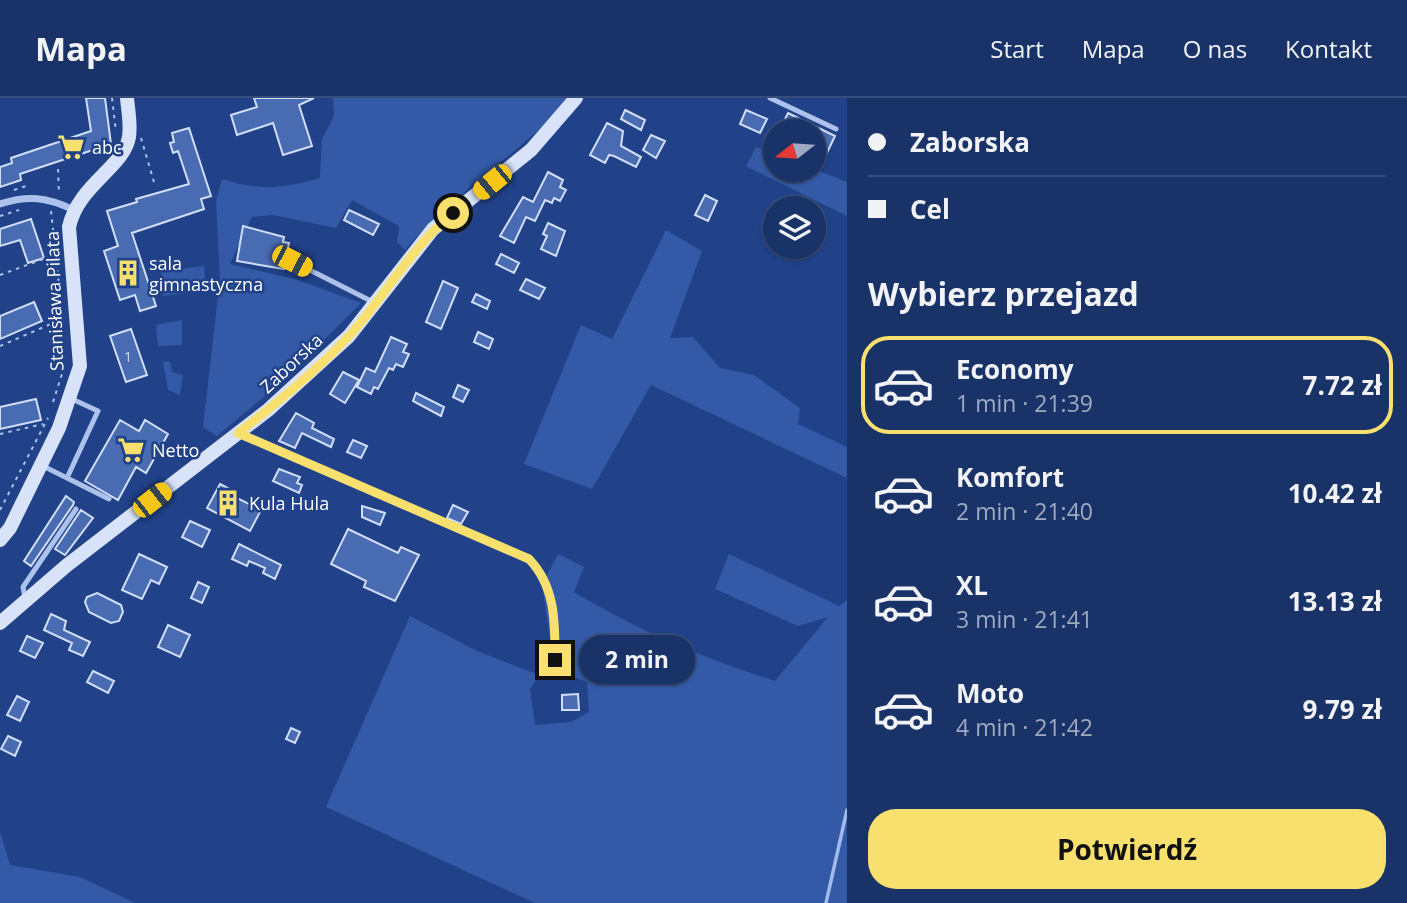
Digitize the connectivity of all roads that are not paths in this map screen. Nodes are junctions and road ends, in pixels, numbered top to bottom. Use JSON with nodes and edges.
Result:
{"nodes":[{"id":1,"x":127,"y":98,"type":"edge"},
{"id":2,"x":576,"y":98,"type":"edge"},
{"id":3,"x":770,"y":98,"type":"edge"},
{"id":4,"x":836,"y":129,"type":"dead end"},
{"id":5,"x":0,"y":204,"type":"edge"},
{"id":6,"x":74,"y":210,"type":"junction"},
{"id":7,"x":292,"y":261,"type":"dead end"},
{"id":8,"x":373,"y":302,"type":"junction"},
{"id":9,"x":71,"y":399,"type":"junction"},
{"id":10,"x":238,"y":433,"type":"junction"},
{"id":11,"x":41,"y":465,"type":"junction"},
{"id":12,"x":67,"y":478,"type":"junction"},
{"id":13,"x":109,"y":499,"type":"dead end"},
{"id":14,"x":76,"y":509,"type":"dead end"},
{"id":15,"x":0,"y":540,"type":"edge"},
{"id":16,"x":25,"y":601,"type":"junction"},
{"id":17,"x":0,"y":623,"type":"edge"},
{"id":18,"x":555,"y":660,"type":"dead end"}],
"edges":[{"from":1,"to":6,"type":"street"},
{"from":2,"to":8,"type":"street","name":"Zaborska"},
{"from":3,"to":4,"type":"lane"},
{"from":5,"to":6,"type":"street"},
{"from":6,"to":9,"type":"street","name":"Stanisława Pilata"},
{"from":7,"to":8,"type":"lane"},
{"from":8,"to":10,"type":"street","name":"Zaborska"},
{"from":9,"to":11,"type":"street","name":"Stanisława Pilata"},
{"from":9,"to":12,"type":"lane"},
{"from":10,"to":16,"type":"street","name":"Zaborska"},
{"from":10,"to":18,"type":"lane"},
{"from":11,"to":12,"type":"lane"},
{"from":11,"to":15,"type":"street","name":"Stanisława Pilata"},
{"from":12,"to":13,"type":"lane"},
{"from":14,"to":16,"type":"lane"},
{"from":16,"to":17,"type":"street","name":"Zaborska"}]}
